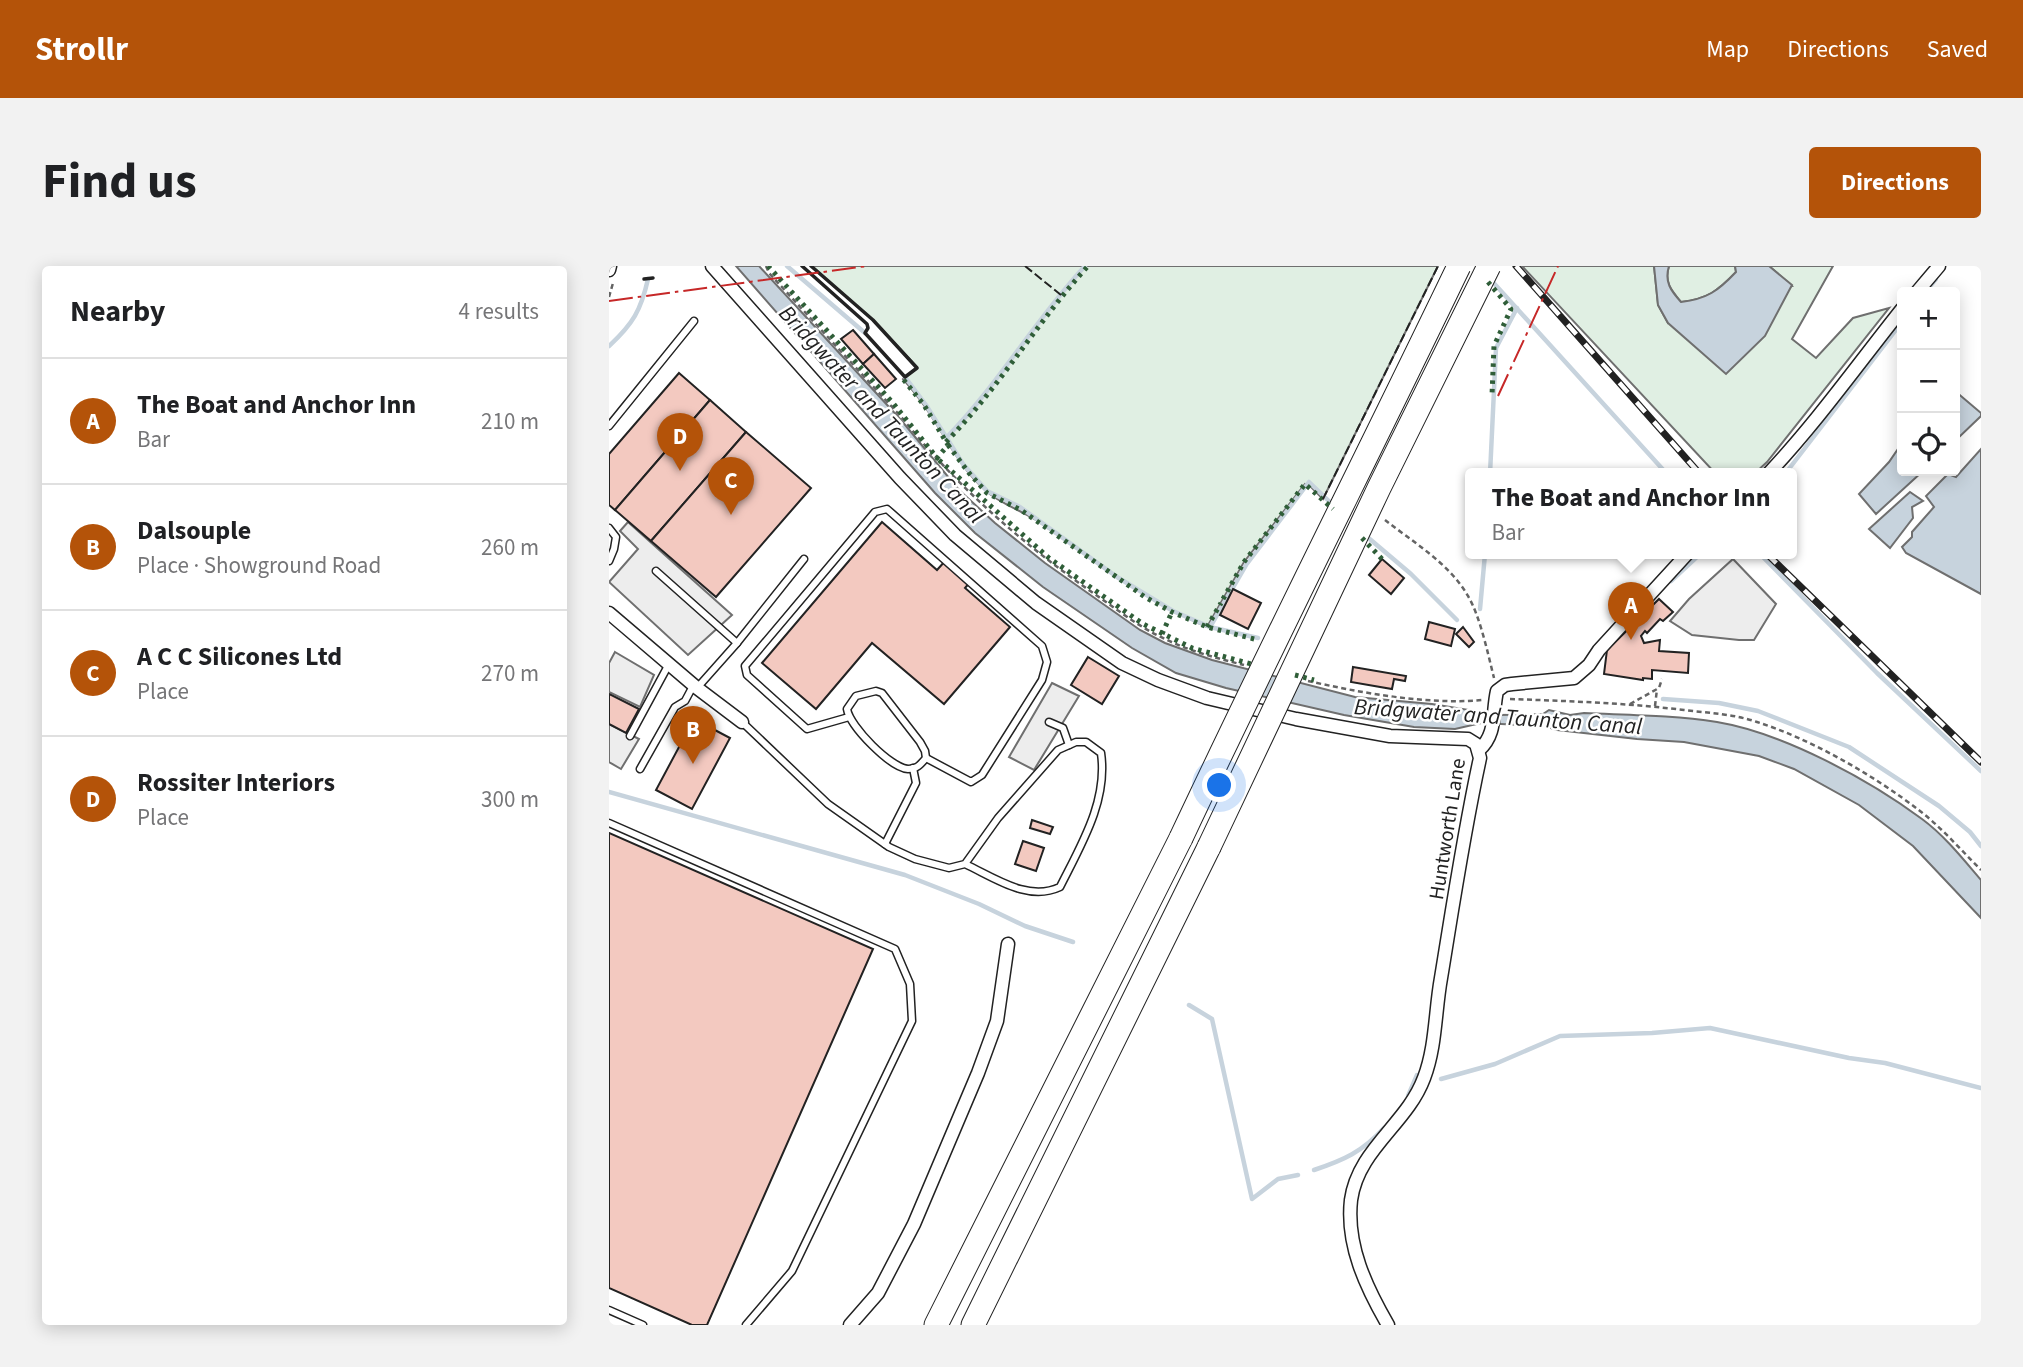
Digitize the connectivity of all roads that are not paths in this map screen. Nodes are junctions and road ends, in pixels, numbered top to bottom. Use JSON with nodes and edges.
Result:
{"nodes":[{"id":1,"x":712,"y":266,"type":"edge"},
{"id":2,"x":1459,"y":266,"type":"edge"},
{"id":3,"x":1489,"y":266,"type":"edge"},
{"id":4,"x":1939,"y":266,"type":"edge"},
{"id":5,"x":1921,"y":287,"type":"edge"},
{"id":6,"x":1897,"y":316,"type":"edge"},
{"id":7,"x":694,"y":321,"type":"dead end"},
{"id":8,"x":609,"y":426,"type":"edge"},
{"id":9,"x":1774,"y":468,"type":"edge"},
{"id":10,"x":609,"y":528,"type":"edge"},
{"id":11,"x":804,"y":559,"type":"dead end"},
{"id":12,"x":1682,"y":559,"type":"edge"},
{"id":13,"x":609,"y":561,"type":"edge"},
{"id":14,"x":656,"y":571,"type":"dead end"},
{"id":15,"x":609,"y":613,"type":"edge"},
{"id":16,"x":737,"y":643,"type":"junction"},
{"id":17,"x":669,"y":664,"type":"junction"},
{"id":18,"x":695,"y":687,"type":"junction"},
{"id":19,"x":849,"y":718,"type":"junction"},
{"id":20,"x":742,"y":722,"type":"joint"},
{"id":21,"x":1049,"y":722,"type":"dead end"},
{"id":22,"x":630,"y":736,"type":"dead end"},
{"id":23,"x":1069,"y":745,"type":"junction"},
{"id":24,"x":1479,"y":750,"type":"junction"},
{"id":25,"x":926,"y":758,"type":"junction"},
{"id":26,"x":913,"y":768,"type":"junction"},
{"id":27,"x":640,"y":769,"type":"dead end"},
{"id":28,"x":609,"y":823,"type":"edge"},
{"id":29,"x":885,"y":844,"type":"junction"},
{"id":30,"x":965,"y":864,"type":"junction"},
{"id":31,"x":1008,"y":944,"type":"dead end"},
{"id":32,"x":609,"y":1310,"type":"edge"},
{"id":33,"x":643,"y":1325,"type":"edge"},
{"id":34,"x":746,"y":1325,"type":"edge"},
{"id":35,"x":851,"y":1325,"type":"edge"},
{"id":36,"x":936,"y":1325,"type":"edge"},
{"id":37,"x":973,"y":1325,"type":"edge"},
{"id":38,"x":1388,"y":1325,"type":"edge"}],
"edges":[{"from":1,"to":24,"type":"street","name":"Huntworth Lane"},
{"from":2,"to":36,"type":"highway","bridge":true},
{"from":3,"to":37,"type":"highway","bridge":true},
{"from":4,"to":5,"type":"street"},
{"from":6,"to":9,"type":"street"},
{"from":7,"to":8,"type":"lane"},
{"from":10,"to":13,"type":"lane"},
{"from":11,"to":16,"type":"lane"},
{"from":12,"to":24,"type":"street"},
{"from":14,"to":16,"type":"lane"},
{"from":15,"to":17,"type":"street"},
{"from":16,"to":18,"type":"lane"},
{"from":17,"to":18,"type":"street"},
{"from":17,"to":22,"type":"lane"},
{"from":18,"to":20,"type":"street"},
{"from":18,"to":27,"type":"lane"},
{"from":19,"to":25,"type":"lane"},
{"from":19,"to":25,"type":"lane"},
{"from":19,"to":26,"type":"lane"},
{"from":20,"to":29,"type":"lane"},
{"from":21,"to":23,"type":"lane"},
{"from":23,"to":30,"type":"lane"},
{"from":23,"to":30,"type":"lane"},
{"from":24,"to":38,"type":"street","name":"Huntworth Lane"},
{"from":25,"to":26,"type":"lane"},
{"from":26,"to":29,"type":"lane"},
{"from":28,"to":34,"type":"lane"},
{"from":29,"to":30,"type":"lane"},
{"from":31,"to":35,"type":"street"},
{"from":32,"to":33,"type":"lane"}]}
